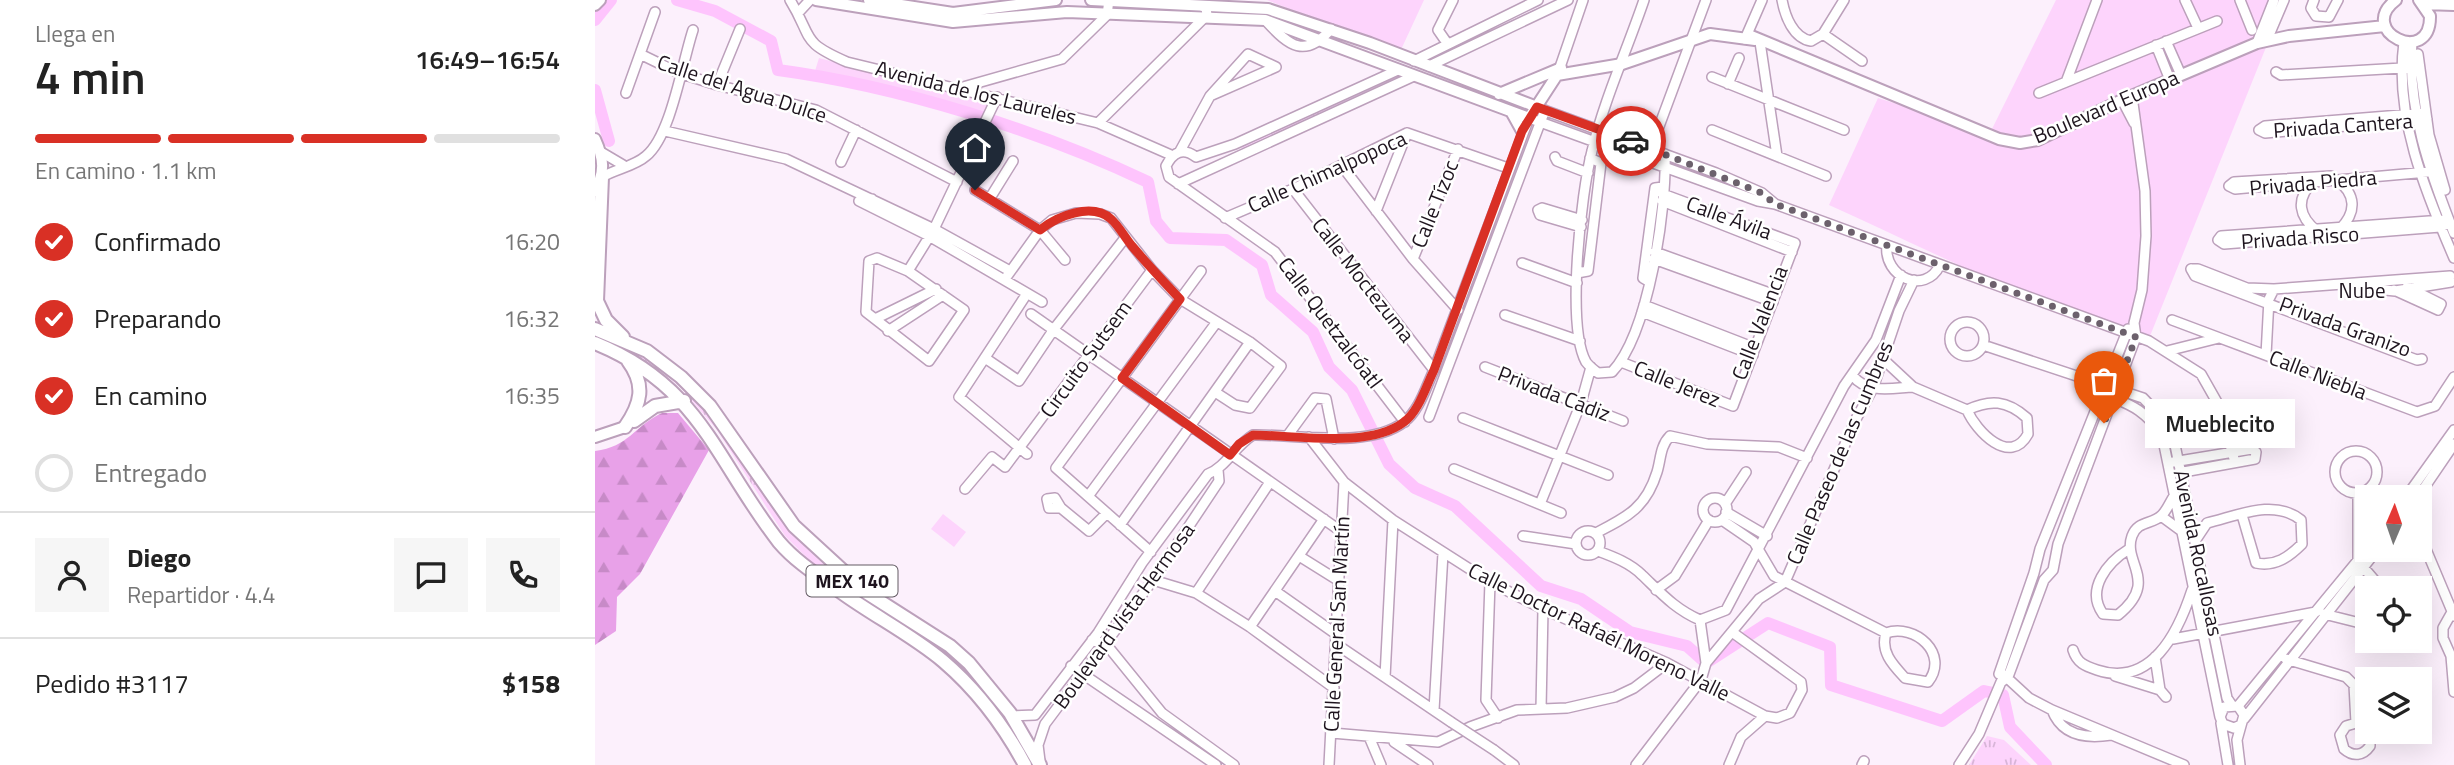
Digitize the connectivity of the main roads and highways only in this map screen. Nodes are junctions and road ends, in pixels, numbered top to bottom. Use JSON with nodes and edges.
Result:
{"nodes":[{"id":1,"x":600,"y":0,"type":"edge"},
{"id":2,"x":816,"y":0,"type":"edge"},
{"id":3,"x":869,"y":0,"type":"edge"},
{"id":4,"x":1056,"y":0,"type":"edge"},
{"id":5,"x":1091,"y":0,"type":"edge"},
{"id":6,"x":2396,"y":0,"type":"edge"},
{"id":7,"x":1109,"y":1,"type":"edge"},
{"id":8,"x":2421,"y":2,"type":"edge"},
{"id":9,"x":1202,"y":3,"type":"edge"},
{"id":10,"x":595,"y":5,"type":"edge"},
{"id":11,"x":2453,"y":5,"type":"edge"},
{"id":12,"x":1266,"y":15,"type":"junction"},
{"id":13,"x":2430,"y":16,"type":"junction"},
{"id":14,"x":2385,"y":26,"type":"junction"},
{"id":15,"x":1558,"y":71,"type":"junction"},
{"id":16,"x":1499,"y":94,"type":"junction"},
{"id":17,"x":1541,"y":109,"type":"junction"},
{"id":18,"x":1510,"y":112,"type":"junction"},
{"id":19,"x":1522,"y":131,"type":"road end"},
{"id":20,"x":595,"y":139,"type":"edge"},
{"id":21,"x":598,"y":150,"type":"edge"},
{"id":22,"x":602,"y":177,"type":"junction"},
{"id":23,"x":595,"y":191,"type":"edge"},
{"id":24,"x":597,"y":261,"type":"edge"},
{"id":25,"x":595,"y":329,"type":"edge"},
{"id":26,"x":625,"y":340,"type":"junction"},
{"id":27,"x":595,"y":343,"type":"edge"},
{"id":28,"x":624,"y":355,"type":"junction"},
{"id":29,"x":684,"y":401,"type":"junction"},
{"id":30,"x":625,"y":427,"type":"junction"},
{"id":31,"x":595,"y":437,"type":"edge"},
{"id":32,"x":1023,"y":765,"type":"edge"},
{"id":33,"x":1041,"y":765,"type":"edge"}],
"edges":[{"from":1,"to":10,"type":"main road"},
{"from":2,"to":12,"type":"main road"},
{"from":3,"to":4,"type":"main road"},
{"from":5,"to":7,"type":"main road"},
{"from":6,"to":14,"type":"main road"},
{"from":7,"to":9,"type":"main road"},
{"from":8,"to":11,"type":"main road"},
{"from":8,"to":13,"type":"main road"},
{"from":9,"to":12,"type":"main road"},
{"from":11,"to":13,"type":"main road"},
{"from":12,"to":16,"type":"main road"},
{"from":12,"to":18,"type":"main road"},
{"from":13,"to":14,"type":"main road"},
{"from":14,"to":15,"type":"main road","name":"Boulevard Europa"},
{"from":15,"to":16,"type":"main road","name":"Boulevard Europa"},
{"from":15,"to":17,"type":"main road"},
{"from":16,"to":17,"type":"main road"},
{"from":17,"to":18,"type":"main road"},
{"from":18,"to":19,"type":"main road"},
{"from":20,"to":21,"type":"main road"},
{"from":21,"to":22,"type":"main road"},
{"from":21,"to":23,"type":"main road"},
{"from":22,"to":23,"type":"main road"},
{"from":22,"to":24,"type":"highway"},
{"from":24,"to":26,"type":"highway"},
{"from":25,"to":26,"type":"highway","number":"MEX 140"},
{"from":26,"to":33,"type":"highway","number":"MEX 140"},
{"from":27,"to":28,"type":"highway","number":"MEX 140"},
{"from":28,"to":29,"type":"highway","number":"MEX 140"},
{"from":28,"to":30,"type":"highway"},
{"from":29,"to":30,"type":"highway"},
{"from":29,"to":32,"type":"highway","number":"MEX 140"},
{"from":30,"to":31,"type":"main road"}]}
